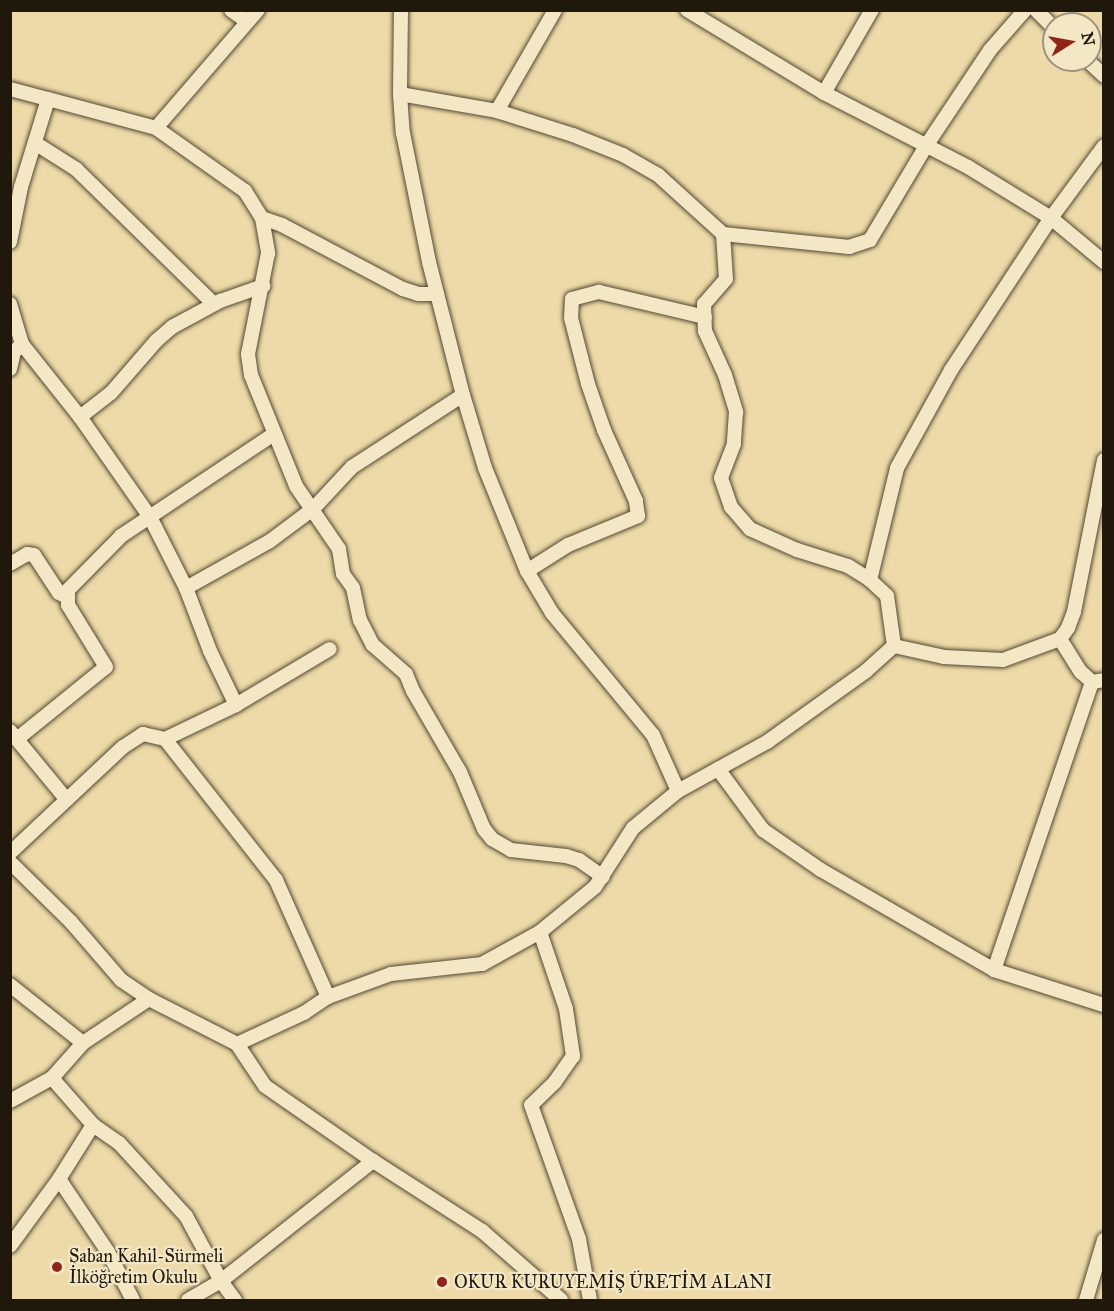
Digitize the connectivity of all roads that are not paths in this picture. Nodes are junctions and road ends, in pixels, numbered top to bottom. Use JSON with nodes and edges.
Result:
{"nodes":[{"id":1,"x":231,"y":10,"type":"edge"},
{"id":2,"x":258,"y":10,"type":"edge"},
{"id":3,"x":401,"y":10,"type":"edge"},
{"id":4,"x":687,"y":10,"type":"edge"},
{"id":5,"x":872,"y":10,"type":"edge"},
{"id":6,"x":1025,"y":10,"type":"edge"},
{"id":7,"x":551,"y":12,"type":"edge"},
{"id":8,"x":246,"y":21,"type":"junction"},
{"id":9,"x":10,"y":90,"type":"edge"},
{"id":10,"x":824,"y":93,"type":"junction"},
{"id":11,"x":400,"y":94,"type":"junction"},
{"id":12,"x":48,"y":99,"type":"junction"},
{"id":13,"x":497,"y":111,"type":"junction"},
{"id":14,"x":156,"y":128,"type":"junction"},
{"id":15,"x":35,"y":143,"type":"junction"},
{"id":16,"x":926,"y":146,"type":"junction"},
{"id":17,"x":1104,"y":146,"type":"edge"},
{"id":18,"x":16,"y":185,"type":"edge"},
{"id":19,"x":262,"y":218,"type":"junction"},
{"id":20,"x":1051,"y":218,"type":"junction"},
{"id":21,"x":723,"y":234,"type":"junction"},
{"id":22,"x":10,"y":242,"type":"edge"},
{"id":23,"x":1104,"y":262,"type":"edge"},
{"id":24,"x":263,"y":286,"type":"junction"},
{"id":25,"x":437,"y":294,"type":"junction"},
{"id":26,"x":10,"y":304,"type":"edge"},
{"id":27,"x":214,"y":304,"type":"junction"},
{"id":28,"x":705,"y":317,"type":"junction"},
{"id":29,"x":22,"y":344,"type":"junction"},
{"id":30,"x":10,"y":369,"type":"edge"},
{"id":31,"x":463,"y":395,"type":"junction"},
{"id":32,"x":80,"y":417,"type":"junction"},
{"id":33,"x":274,"y":434,"type":"junction"},
{"id":34,"x":1104,"y":460,"type":"edge"},
{"id":35,"x":313,"y":509,"type":"junction"},
{"id":36,"x":1098,"y":515,"type":"edge"},
{"id":37,"x":150,"y":517,"type":"junction"},
{"id":38,"x":10,"y":564,"type":"edge"},
{"id":39,"x":527,"y":571,"type":"junction"},
{"id":40,"x":870,"y":580,"type":"junction"},
{"id":41,"x":186,"y":588,"type":"junction"},
{"id":42,"x":67,"y":597,"type":"junction"},
{"id":43,"x":1060,"y":639,"type":"junction"},
{"id":44,"x":894,"y":646,"type":"junction"},
{"id":45,"x":330,"y":649,"type":"dead end"},
{"id":46,"x":1098,"y":681,"type":"edge"},
{"id":47,"x":236,"y":705,"type":"junction"},
{"id":48,"x":14,"y":735,"type":"edge"},
{"id":49,"x":165,"y":739,"type":"junction"},
{"id":50,"x":718,"y":769,"type":"junction"},
{"id":51,"x":678,"y":791,"type":"junction"},
{"id":52,"x":66,"y":799,"type":"junction"},
{"id":53,"x":10,"y":853,"type":"edge"},
{"id":54,"x":10,"y":862,"type":"edge"},
{"id":55,"x":603,"y":877,"type":"junction"},
{"id":56,"x":540,"y":932,"type":"junction"},
{"id":57,"x":994,"y":970,"type":"junction"},
{"id":58,"x":10,"y":985,"type":"edge"},
{"id":59,"x":328,"y":997,"type":"junction"},
{"id":60,"x":149,"y":999,"type":"junction"},
{"id":61,"x":1104,"y":1005,"type":"edge"},
{"id":62,"x":83,"y":1042,"type":"junction"},
{"id":63,"x":237,"y":1044,"type":"junction"},
{"id":64,"x":52,"y":1078,"type":"junction"},
{"id":65,"x":10,"y":1101,"type":"edge"},
{"id":66,"x":93,"y":1125,"type":"junction"},
{"id":67,"x":373,"y":1161,"type":"junction"},
{"id":68,"x":59,"y":1179,"type":"junction"},
{"id":69,"x":1104,"y":1240,"type":"edge"},
{"id":70,"x":10,"y":1246,"type":"edge"},
{"id":71,"x":221,"y":1281,"type":"junction"},
{"id":72,"x":133,"y":1300,"type":"edge"},
{"id":73,"x":188,"y":1300,"type":"edge"},
{"id":74,"x":235,"y":1300,"type":"edge"},
{"id":75,"x":561,"y":1300,"type":"edge"},
{"id":76,"x":590,"y":1300,"type":"edge"},
{"id":77,"x":1086,"y":1300,"type":"edge"}],
"edges":[{"from":1,"to":8,"type":"street"},
{"from":2,"to":8,"type":"street"},
{"from":3,"to":11,"type":"street"},
{"from":4,"to":10,"type":"street"},
{"from":5,"to":10,"type":"street"},
{"from":6,"to":16,"type":"street"},
{"from":7,"to":13,"type":"street"},
{"from":8,"to":14,"type":"street"},
{"from":9,"to":12,"type":"street"},
{"from":10,"to":16,"type":"street"},
{"from":11,"to":13,"type":"street"},
{"from":11,"to":25,"type":"street"},
{"from":12,"to":14,"type":"street"},
{"from":12,"to":15,"type":"street"},
{"from":13,"to":21,"type":"street"},
{"from":14,"to":19,"type":"street"},
{"from":15,"to":18,"type":"street"},
{"from":15,"to":27,"type":"street"},
{"from":16,"to":20,"type":"street"},
{"from":16,"to":21,"type":"street"},
{"from":17,"to":20,"type":"street"},
{"from":18,"to":22,"type":"street"},
{"from":19,"to":24,"type":"street"},
{"from":19,"to":25,"type":"street"},
{"from":20,"to":23,"type":"street"},
{"from":20,"to":40,"type":"street"},
{"from":21,"to":28,"type":"street"},
{"from":24,"to":27,"type":"street"},
{"from":24,"to":33,"type":"street"},
{"from":25,"to":31,"type":"street"},
{"from":26,"to":29,"type":"street"},
{"from":27,"to":32,"type":"street"},
{"from":28,"to":39,"type":"street"},
{"from":28,"to":40,"type":"street"},
{"from":29,"to":30,"type":"street"},
{"from":29,"to":32,"type":"street"},
{"from":31,"to":35,"type":"street"},
{"from":31,"to":39,"type":"street"},
{"from":32,"to":37,"type":"street"},
{"from":33,"to":35,"type":"street"},
{"from":33,"to":37,"type":"street"},
{"from":34,"to":36,"type":"street"},
{"from":35,"to":41,"type":"street"},
{"from":35,"to":55,"type":"street"},
{"from":36,"to":43,"type":"street"},
{"from":37,"to":41,"type":"street"},
{"from":37,"to":42,"type":"street"},
{"from":38,"to":42,"type":"street"},
{"from":39,"to":51,"type":"street"},
{"from":40,"to":44,"type":"street"},
{"from":41,"to":47,"type":"street"},
{"from":42,"to":48,"type":"street"},
{"from":43,"to":44,"type":"street"},
{"from":43,"to":46,"type":"street"},
{"from":44,"to":50,"type":"street"},
{"from":45,"to":47,"type":"street"},
{"from":46,"to":57,"type":"street"},
{"from":47,"to":49,"type":"street"},
{"from":48,"to":52,"type":"street"},
{"from":49,"to":52,"type":"street"},
{"from":49,"to":59,"type":"street"},
{"from":50,"to":51,"type":"street"},
{"from":50,"to":57,"type":"street"},
{"from":51,"to":55,"type":"street"},
{"from":52,"to":53,"type":"street"},
{"from":54,"to":60,"type":"street"},
{"from":55,"to":56,"type":"street"},
{"from":56,"to":59,"type":"street"},
{"from":56,"to":76,"type":"street"},
{"from":57,"to":61,"type":"street"},
{"from":58,"to":62,"type":"street"},
{"from":59,"to":63,"type":"street"},
{"from":60,"to":62,"type":"street"},
{"from":60,"to":63,"type":"street"},
{"from":62,"to":64,"type":"street"},
{"from":63,"to":67,"type":"street"},
{"from":64,"to":65,"type":"street"},
{"from":64,"to":66,"type":"street"},
{"from":66,"to":68,"type":"street"},
{"from":66,"to":71,"type":"street"},
{"from":67,"to":71,"type":"street"},
{"from":67,"to":75,"type":"street"},
{"from":68,"to":70,"type":"street"},
{"from":68,"to":72,"type":"street"},
{"from":69,"to":77,"type":"street"},
{"from":71,"to":73,"type":"street"},
{"from":71,"to":74,"type":"street"}]}
